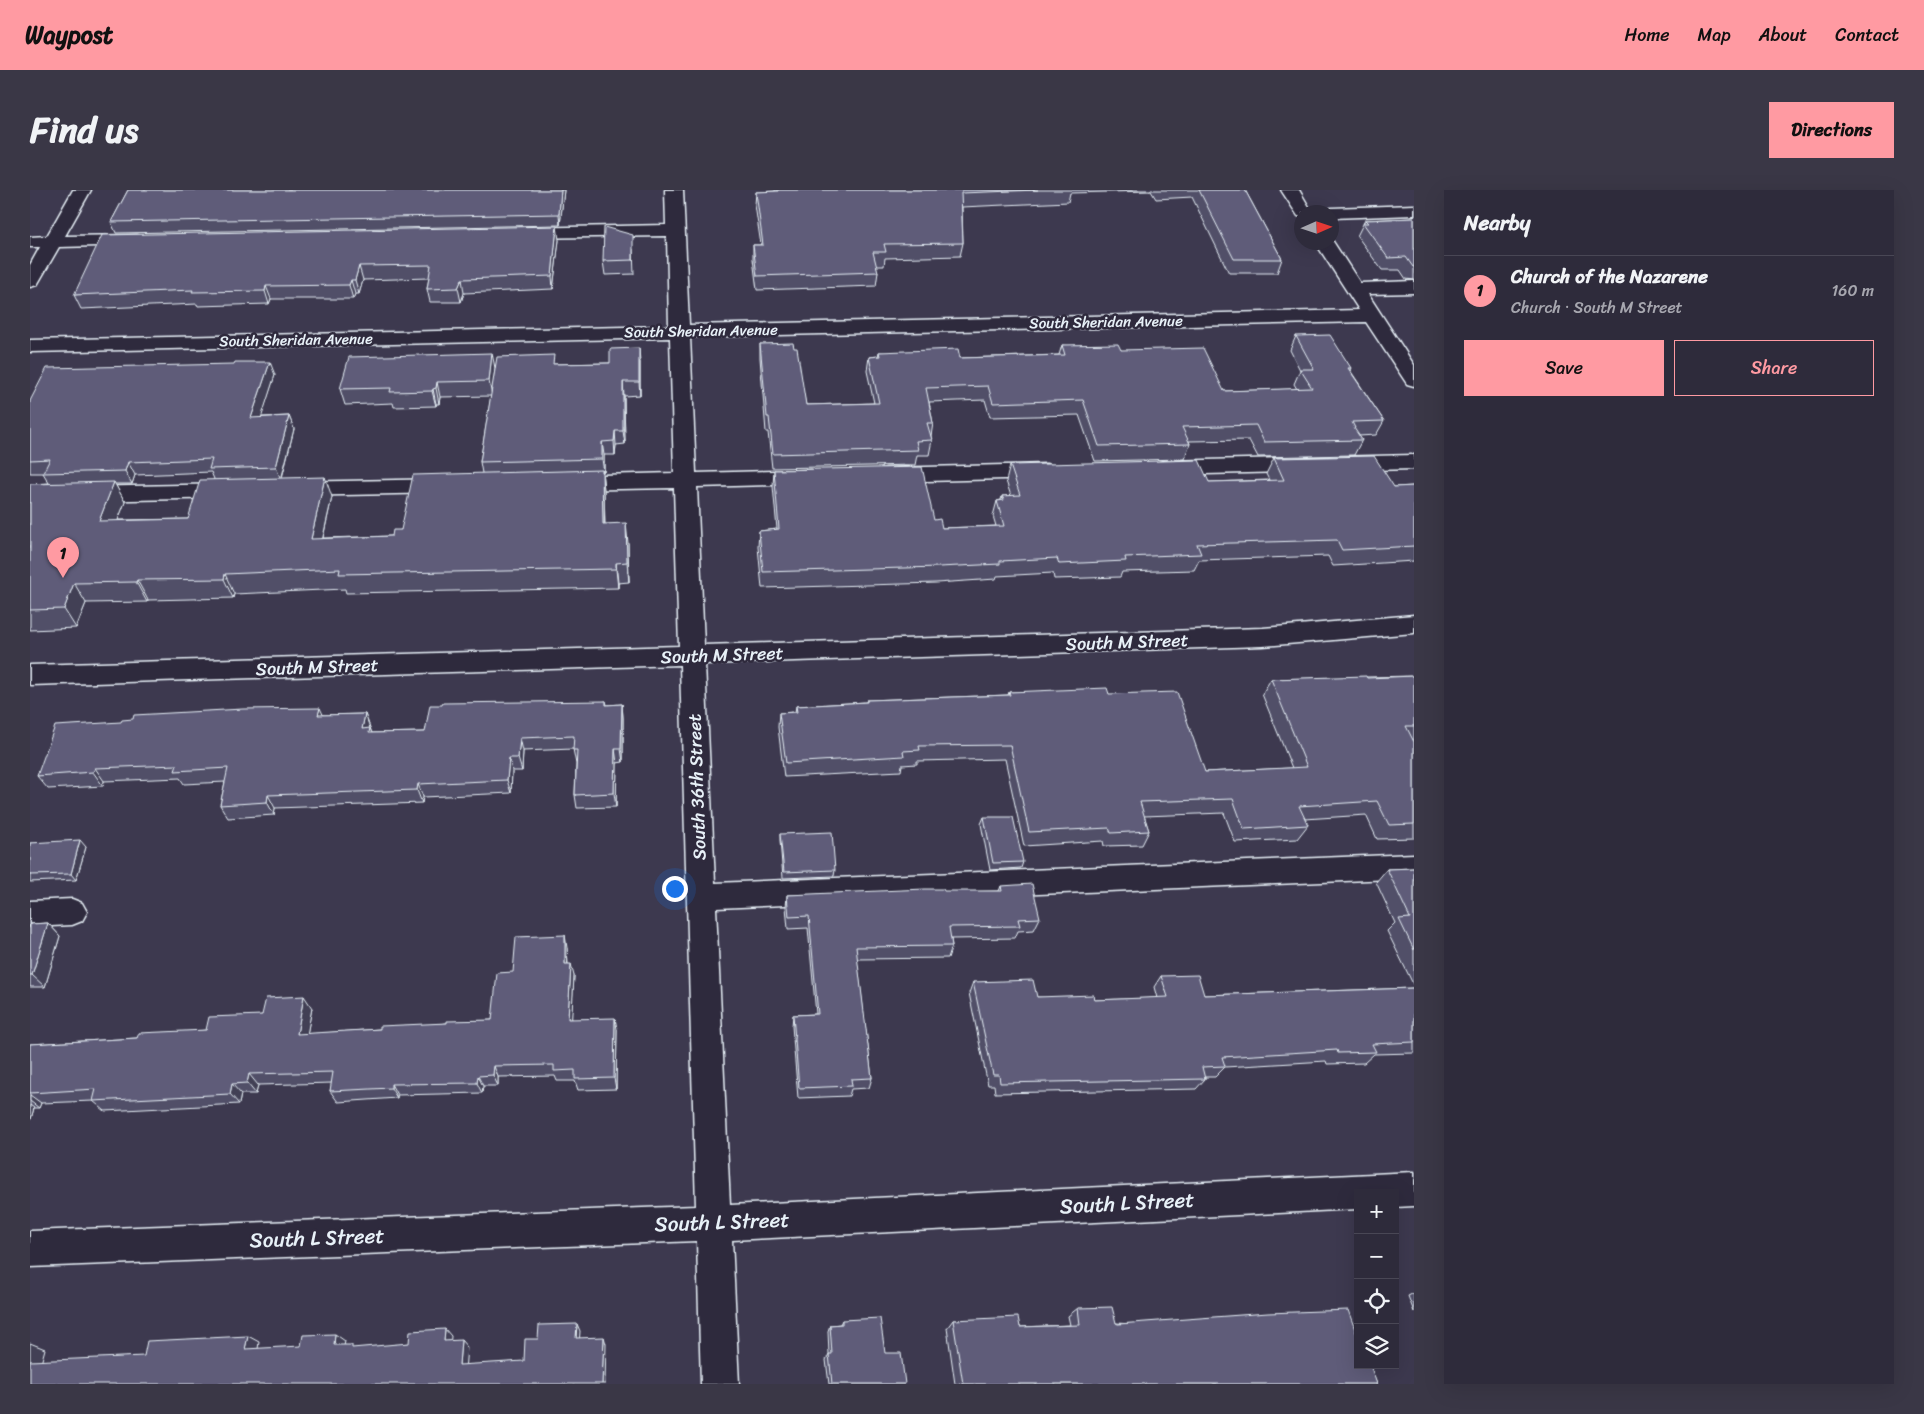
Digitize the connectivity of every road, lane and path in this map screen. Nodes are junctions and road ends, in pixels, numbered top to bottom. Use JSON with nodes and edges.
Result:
{"nodes":[{"id":1,"x":82,"y":190,"type":"edge"},
{"id":2,"x":674,"y":190,"type":"edge"},
{"id":3,"x":1290,"y":190,"type":"edge"},
{"id":4,"x":1300,"y":205,"type":"edge"},
{"id":5,"x":1414,"y":210,"type":"edge"},
{"id":6,"x":1339,"y":212,"type":"edge"},
{"id":7,"x":676,"y":230,"type":"junction"},
{"id":8,"x":500,"y":233,"type":"edge"},
{"id":9,"x":155,"y":240,"type":"edge"},
{"id":10,"x":30,"y":242,"type":"edge"},
{"id":11,"x":52,"y":242,"type":"junction"},
{"id":12,"x":1329,"y":250,"type":"edge"},
{"id":13,"x":30,"y":281,"type":"edge"},
{"id":14,"x":1414,"y":288,"type":"edge"},
{"id":15,"x":1354,"y":289,"type":"junction"},
{"id":16,"x":1372,"y":316,"type":"junction"},
{"id":17,"x":680,"y":332,"type":"junction"},
{"id":18,"x":30,"y":346,"type":"edge"},
{"id":19,"x":1414,"y":380,"type":"edge"},
{"id":20,"x":1414,"y":462,"type":"edge"},
{"id":21,"x":1148,"y":469,"type":"edge"},
{"id":22,"x":1069,"y":471,"type":"edge"},
{"id":23,"x":833,"y":476,"type":"edge"},
{"id":24,"x":862,"y":476,"type":"edge"},
{"id":25,"x":686,"y":480,"type":"junction"},
{"id":26,"x":549,"y":483,"type":"edge"},
{"id":27,"x":470,"y":485,"type":"edge"},
{"id":28,"x":30,"y":495,"type":"edge"},
{"id":29,"x":1414,"y":624,"type":"edge"},
{"id":30,"x":692,"y":656,"type":"junction"},
{"id":31,"x":30,"y":675,"type":"edge"},
{"id":32,"x":1414,"y":866,"type":"edge"},
{"id":33,"x":702,"y":896,"type":"junction"},
{"id":34,"x":72,"y":912,"type":"dead end"},
{"id":35,"x":30,"y":914,"type":"edge"},
{"id":36,"x":1414,"y":1189,"type":"edge"},
{"id":37,"x":714,"y":1223,"type":"junction"},
{"id":38,"x":30,"y":1249,"type":"edge"},
{"id":39,"x":720,"y":1384,"type":"edge"}],
"edges":[{"from":1,"to":11,"type":"street"},
{"from":2,"to":7,"type":"street","name":"South 36th Street"},
{"from":3,"to":4,"type":"street"},
{"from":5,"to":6,"type":"street"},
{"from":7,"to":8,"type":"street"},
{"from":7,"to":17,"type":"street","name":"South 36th Street"},
{"from":9,"to":11,"type":"street"},
{"from":10,"to":11,"type":"street"},
{"from":11,"to":13,"type":"street"},
{"from":12,"to":15,"type":"street"},
{"from":14,"to":15,"type":"street"},
{"from":15,"to":16,"type":"street"},
{"from":16,"to":17,"type":"street","name":"South Sheridan Avenue"},
{"from":16,"to":19,"type":"street"},
{"from":17,"to":18,"type":"street","name":"South Sheridan Avenue"},
{"from":17,"to":25,"type":"street","name":"South 36th Street"},
{"from":20,"to":21,"type":"street"},
{"from":22,"to":24,"type":"street"},
{"from":23,"to":25,"type":"street"},
{"from":25,"to":26,"type":"street"},
{"from":25,"to":30,"type":"street","name":"South 36th Street"},
{"from":27,"to":28,"type":"street"},
{"from":29,"to":30,"type":"street","name":"South M Street"},
{"from":30,"to":31,"type":"street","name":"South M Street"},
{"from":30,"to":33,"type":"street","name":"South 36th Street"},
{"from":32,"to":33,"type":"street"},
{"from":33,"to":37,"type":"street","name":"South 36th Street"},
{"from":34,"to":35,"type":"street"},
{"from":36,"to":37,"type":"street","name":"South L Street"},
{"from":37,"to":38,"type":"street","name":"South L Street"},
{"from":37,"to":39,"type":"street","name":"South 36th Street"}]}
